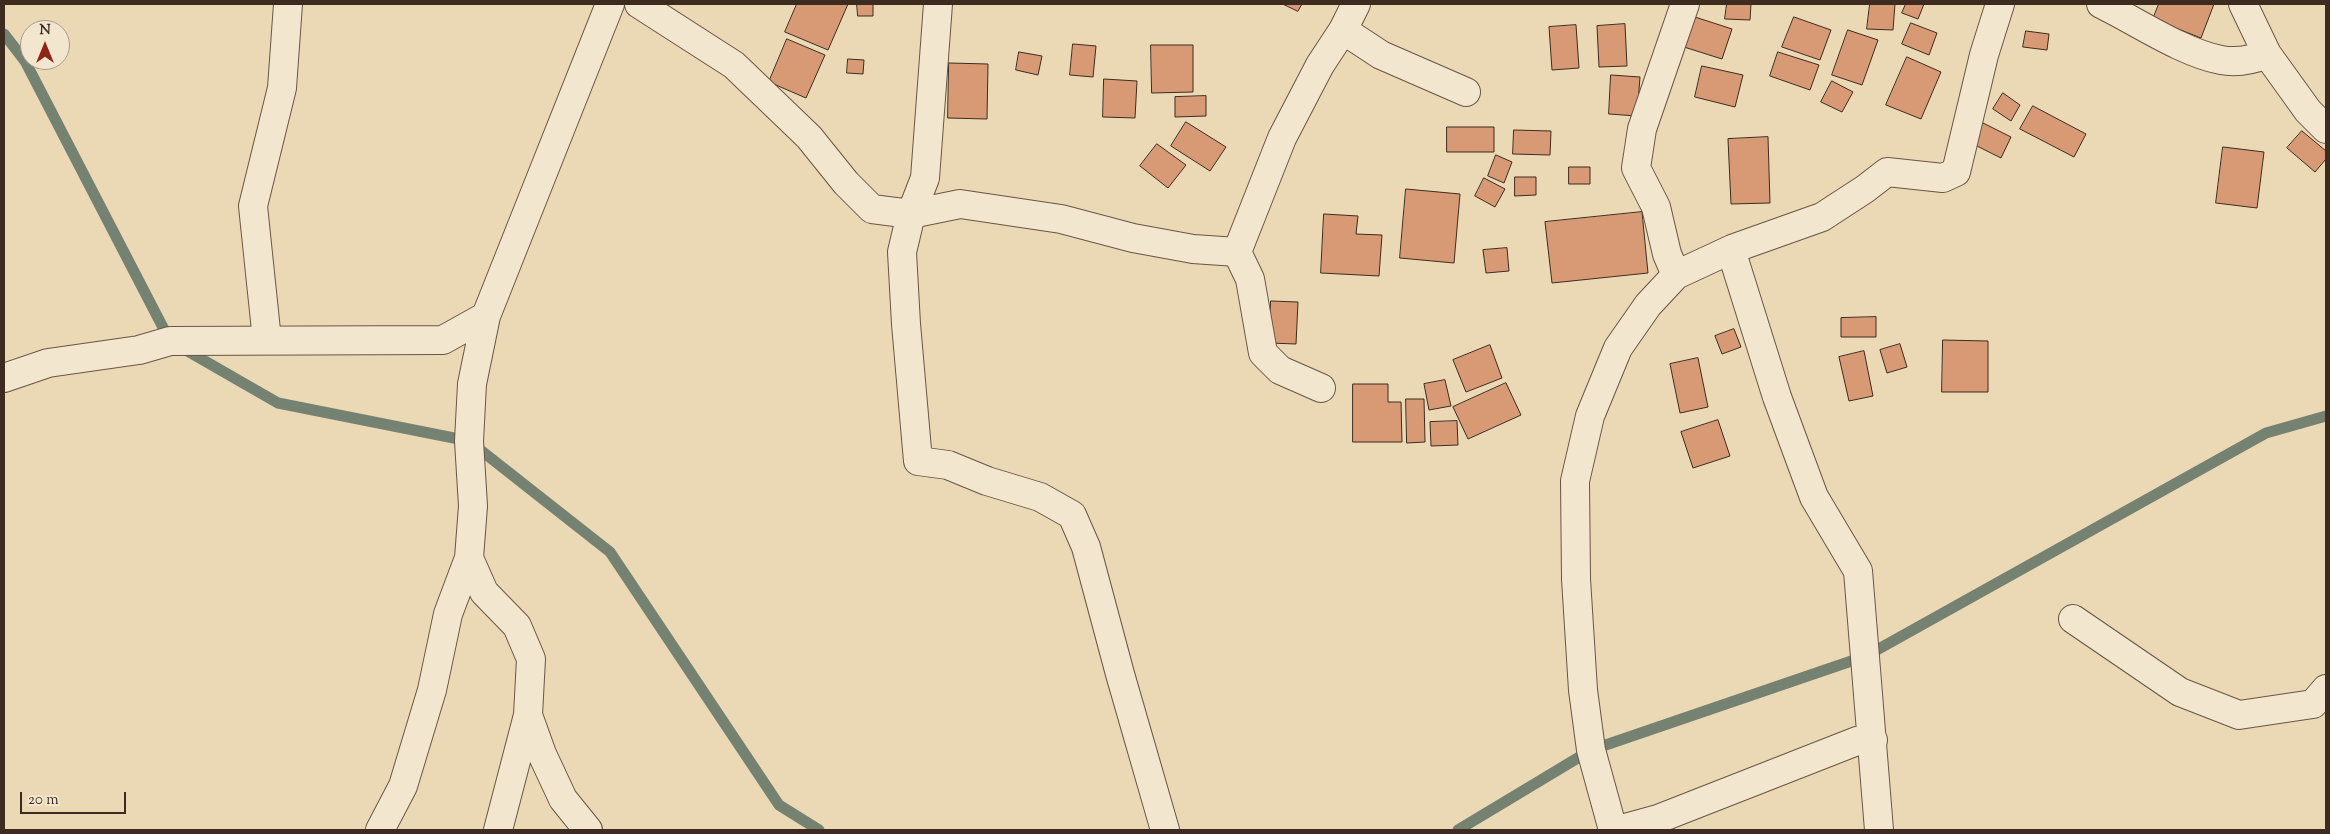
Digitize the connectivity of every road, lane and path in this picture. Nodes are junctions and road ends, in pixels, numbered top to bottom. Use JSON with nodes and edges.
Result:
{"nodes":[{"id":1,"x":288,"y":4,"type":"edge"},
{"id":2,"x":610,"y":4,"type":"edge"},
{"id":3,"x":639,"y":4,"type":"edge"},
{"id":4,"x":938,"y":4,"type":"edge"},
{"id":5,"x":1356,"y":4,"type":"edge"},
{"id":6,"x":1685,"y":4,"type":"edge"},
{"id":7,"x":2000,"y":4,"type":"edge"},
{"id":8,"x":2101,"y":4,"type":"edge"},
{"id":9,"x":2243,"y":4,"type":"edge"},
{"id":10,"x":1343,"y":30,"type":"junction"},
{"id":11,"x":2266,"y":54,"type":"junction"},
{"id":12,"x":1466,"y":92,"type":"dead end"},
{"id":13,"x":2326,"y":129,"type":"edge"},
{"id":14,"x":911,"y":214,"type":"junction"},
{"id":15,"x":1731,"y":250,"type":"junction"},
{"id":16,"x":1237,"y":252,"type":"junction"},
{"id":17,"x":1676,"y":275,"type":"junction"},
{"id":18,"x":486,"y":316,"type":"junction"},
{"id":19,"x":267,"y":340,"type":"junction"},
{"id":20,"x":4,"y":378,"type":"edge"},
{"id":21,"x":1321,"y":388,"type":"dead end"},
{"id":22,"x":469,"y":558,"type":"junction"},
{"id":23,"x":2073,"y":619,"type":"dead end"},
{"id":24,"x":2326,"y":689,"type":"edge"},
{"id":25,"x":528,"y":715,"type":"junction"},
{"id":26,"x":1873,"y":740,"type":"junction"},
{"id":27,"x":380,"y":830,"type":"edge"},
{"id":28,"x":498,"y":830,"type":"edge"},
{"id":29,"x":588,"y":830,"type":"edge"},
{"id":30,"x":1165,"y":830,"type":"edge"},
{"id":31,"x":1613,"y":830,"type":"edge"},
{"id":32,"x":1618,"y":830,"type":"edge"},
{"id":33,"x":1879,"y":830,"type":"edge"}],
"edges":[{"from":1,"to":19,"type":"street"},
{"from":2,"to":18,"type":"street"},
{"from":3,"to":14,"type":"street"},
{"from":4,"to":14,"type":"street"},
{"from":5,"to":10,"type":"street"},
{"from":6,"to":17,"type":"street"},
{"from":7,"to":15,"type":"street"},
{"from":8,"to":11,"type":"street"},
{"from":9,"to":11,"type":"street"},
{"from":10,"to":12,"type":"street"},
{"from":10,"to":16,"type":"street"},
{"from":11,"to":13,"type":"street"},
{"from":14,"to":16,"type":"street"},
{"from":14,"to":30,"type":"street"},
{"from":15,"to":17,"type":"street"},
{"from":15,"to":26,"type":"street"},
{"from":16,"to":21,"type":"street"},
{"from":17,"to":31,"type":"street"},
{"from":18,"to":19,"type":"street"},
{"from":18,"to":22,"type":"street"},
{"from":19,"to":20,"type":"street"},
{"from":22,"to":25,"type":"street"},
{"from":22,"to":27,"type":"street"},
{"from":23,"to":24,"type":"street"},
{"from":25,"to":28,"type":"street"},
{"from":25,"to":29,"type":"street"},
{"from":26,"to":32,"type":"street"},
{"from":26,"to":33,"type":"street"}]}
